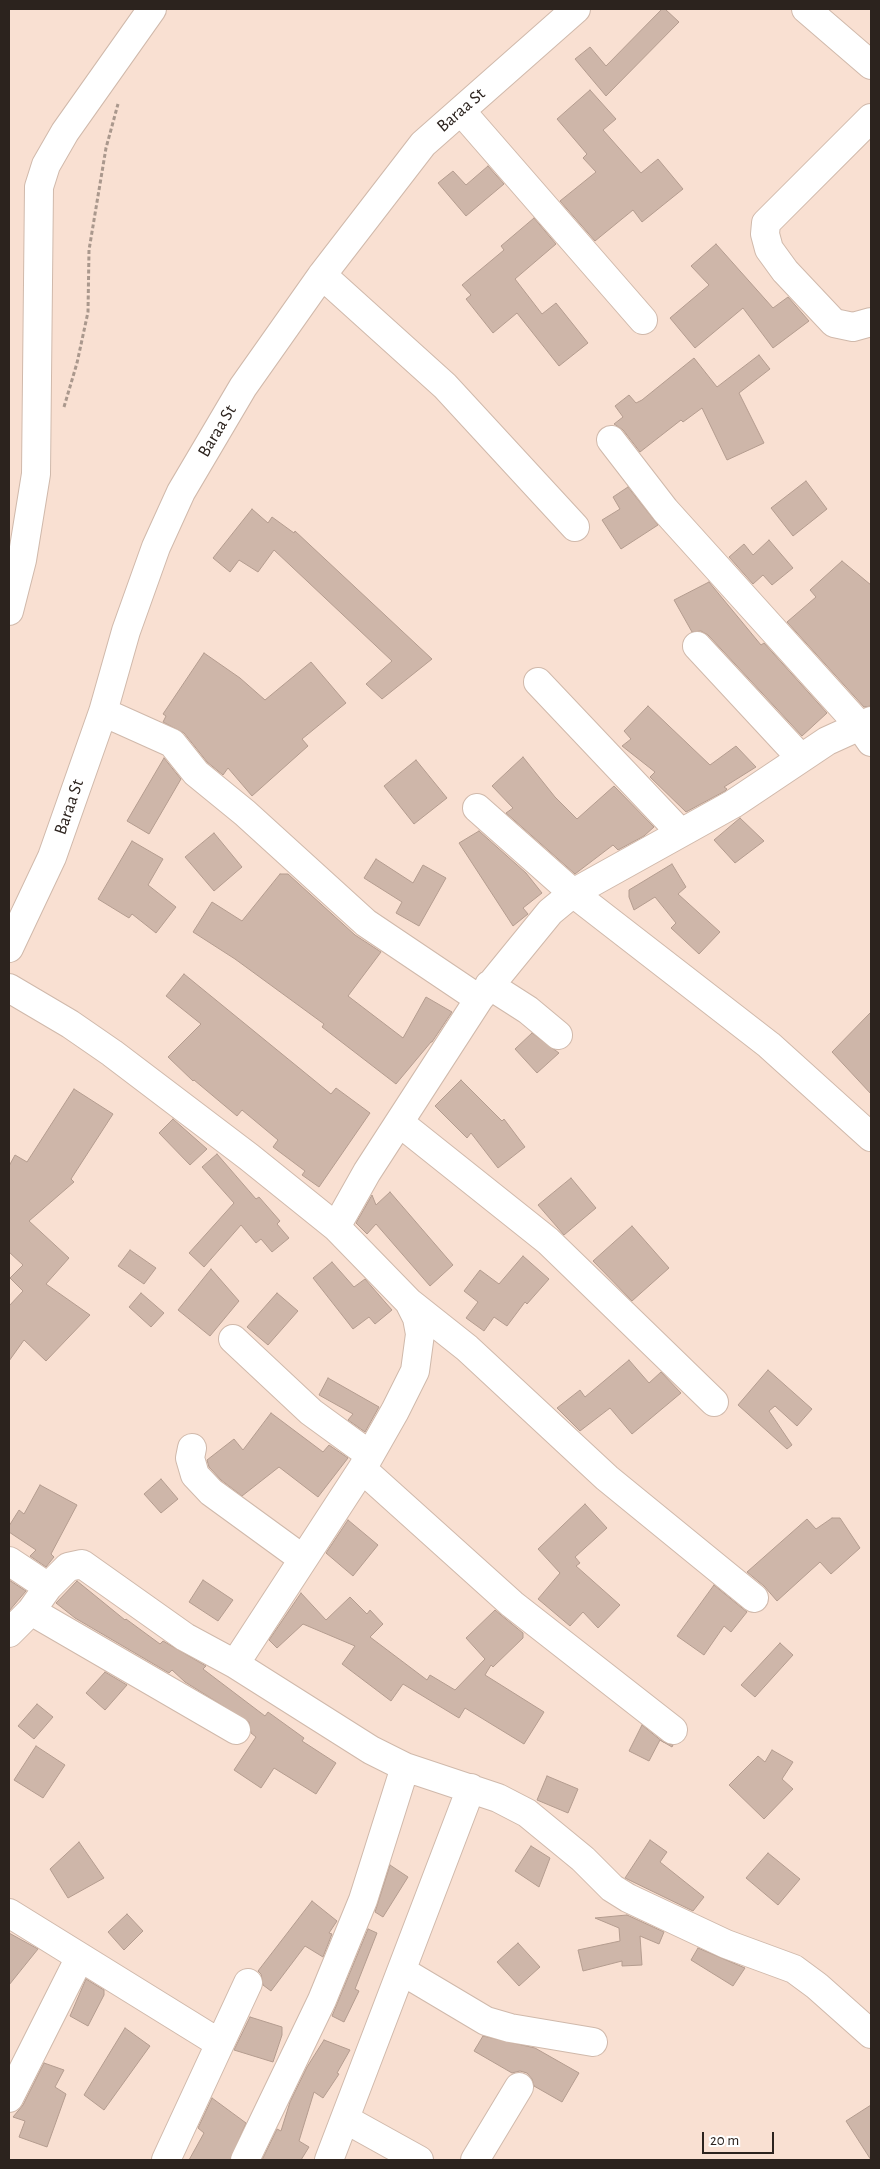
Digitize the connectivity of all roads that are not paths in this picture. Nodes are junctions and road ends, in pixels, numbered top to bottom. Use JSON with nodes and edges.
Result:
{"nodes":[{"id":1,"x":152,"y":9,"type":"edge"},
{"id":2,"x":576,"y":9,"type":"edge"},
{"id":3,"x":806,"y":9,"type":"edge"},
{"id":4,"x":871,"y":65,"type":"edge"},
{"id":5,"x":461,"y":111,"type":"junction"},
{"id":6,"x":871,"y":118,"type":"edge"},
{"id":7,"x":322,"y":275,"type":"junction"},
{"id":8,"x":643,"y":320,"type":"dead end"},
{"id":9,"x":871,"y":322,"type":"edge"},
{"id":10,"x":611,"y":440,"type":"dead end"},
{"id":11,"x":575,"y":527,"type":"dead end"},
{"id":12,"x":9,"y":611,"type":"edge"},
{"id":13,"x":697,"y":646,"type":"dead end"},
{"id":14,"x":538,"y":682,"type":"dead end"},
{"id":15,"x":103,"y":712,"type":"junction"},
{"id":16,"x":867,"y":729,"type":"edge"},
{"id":17,"x":800,"y":758,"type":"junction"},
{"id":18,"x":477,"y":808,"type":"dead end"},
{"id":19,"x":680,"y":832,"type":"junction"},
{"id":20,"x":573,"y":893,"type":"junction"},
{"id":21,"x":9,"y":948,"type":"edge"},
{"id":22,"x":9,"y":988,"type":"edge"},
{"id":23,"x":484,"y":992,"type":"junction"},
{"id":24,"x":558,"y":1035,"type":"dead end"},
{"id":25,"x":400,"y":1123,"type":"junction"},
{"id":26,"x":871,"y":1137,"type":"edge"},
{"id":27,"x":336,"y":1227,"type":"junction"},
{"id":28,"x":409,"y":1302,"type":"junction"},
{"id":29,"x":233,"y":1339,"type":"dead end"},
{"id":30,"x":714,"y":1402,"type":"dead end"},
{"id":31,"x":192,"y":1448,"type":"dead end"},
{"id":32,"x":366,"y":1462,"type":"junction"},
{"id":33,"x":303,"y":1559,"type":"junction"},
{"id":34,"x":9,"y":1561,"type":"edge"},
{"id":35,"x":48,"y":1587,"type":"junction"},
{"id":36,"x":754,"y":1598,"type":"dead end"},
{"id":37,"x":31,"y":1611,"type":"junction"},
{"id":38,"x":9,"y":1633,"type":"edge"},
{"id":39,"x":235,"y":1664,"type":"junction"},
{"id":40,"x":236,"y":1730,"type":"dead end"},
{"id":41,"x":673,"y":1730,"type":"dead end"},
{"id":42,"x":405,"y":1767,"type":"junction"},
{"id":43,"x":471,"y":1788,"type":"junction"},
{"id":44,"x":9,"y":1913,"type":"edge"},
{"id":45,"x":80,"y":1957,"type":"junction"},
{"id":46,"x":402,"y":1972,"type":"junction"},
{"id":47,"x":248,"y":1983,"type":"dead end"},
{"id":48,"x":871,"y":2034,"type":"edge"},
{"id":49,"x":593,"y":2042,"type":"dead end"},
{"id":50,"x":219,"y":2043,"type":"junction"},
{"id":51,"x":519,"y":2087,"type":"dead end"},
{"id":52,"x":9,"y":2098,"type":"edge"},
{"id":53,"x":345,"y":2119,"type":"junction"},
{"id":54,"x":166,"y":2160,"type":"edge"},
{"id":55,"x":245,"y":2160,"type":"edge"},
{"id":56,"x":329,"y":2160,"type":"edge"},
{"id":57,"x":419,"y":2160,"type":"edge"},
{"id":58,"x":475,"y":2160,"type":"edge"}],
"edges":[{"from":1,"to":12,"type":"street"},
{"from":2,"to":5,"type":"street","name":"Baraa St"},
{"from":3,"to":4,"type":"street"},
{"from":5,"to":7,"type":"street","name":"Baraa St"},
{"from":5,"to":8,"type":"street"},
{"from":6,"to":9,"type":"street"},
{"from":7,"to":11,"type":"street"},
{"from":7,"to":15,"type":"street","name":"Baraa St"},
{"from":10,"to":16,"type":"street"},
{"from":13,"to":17,"type":"street"},
{"from":14,"to":19,"type":"street"},
{"from":15,"to":21,"type":"street","name":"Baraa St"},
{"from":15,"to":23,"type":"street"},
{"from":16,"to":17,"type":"street"},
{"from":17,"to":19,"type":"street"},
{"from":18,"to":20,"type":"street"},
{"from":19,"to":20,"type":"street"},
{"from":20,"to":23,"type":"street"},
{"from":20,"to":26,"type":"street"},
{"from":22,"to":27,"type":"street"},
{"from":23,"to":24,"type":"street"},
{"from":23,"to":25,"type":"street"},
{"from":25,"to":27,"type":"street"},
{"from":25,"to":30,"type":"street"},
{"from":27,"to":28,"type":"street"},
{"from":28,"to":32,"type":"street"},
{"from":28,"to":36,"type":"street"},
{"from":29,"to":32,"type":"street"},
{"from":31,"to":33,"type":"street"},
{"from":32,"to":33,"type":"street"},
{"from":32,"to":41,"type":"street"},
{"from":33,"to":39,"type":"street"},
{"from":34,"to":35,"type":"street"},
{"from":35,"to":37,"type":"street"},
{"from":35,"to":39,"type":"street"},
{"from":37,"to":38,"type":"street"},
{"from":37,"to":40,"type":"street"},
{"from":39,"to":42,"type":"street"},
{"from":42,"to":43,"type":"street"},
{"from":42,"to":55,"type":"street"},
{"from":43,"to":46,"type":"street"},
{"from":43,"to":48,"type":"street"},
{"from":44,"to":45,"type":"street"},
{"from":45,"to":50,"type":"street"},
{"from":45,"to":52,"type":"street"},
{"from":46,"to":49,"type":"street"},
{"from":46,"to":53,"type":"street"},
{"from":47,"to":50,"type":"street"},
{"from":50,"to":54,"type":"street"},
{"from":51,"to":58,"type":"street"},
{"from":53,"to":56,"type":"street"},
{"from":53,"to":57,"type":"street"}]}
